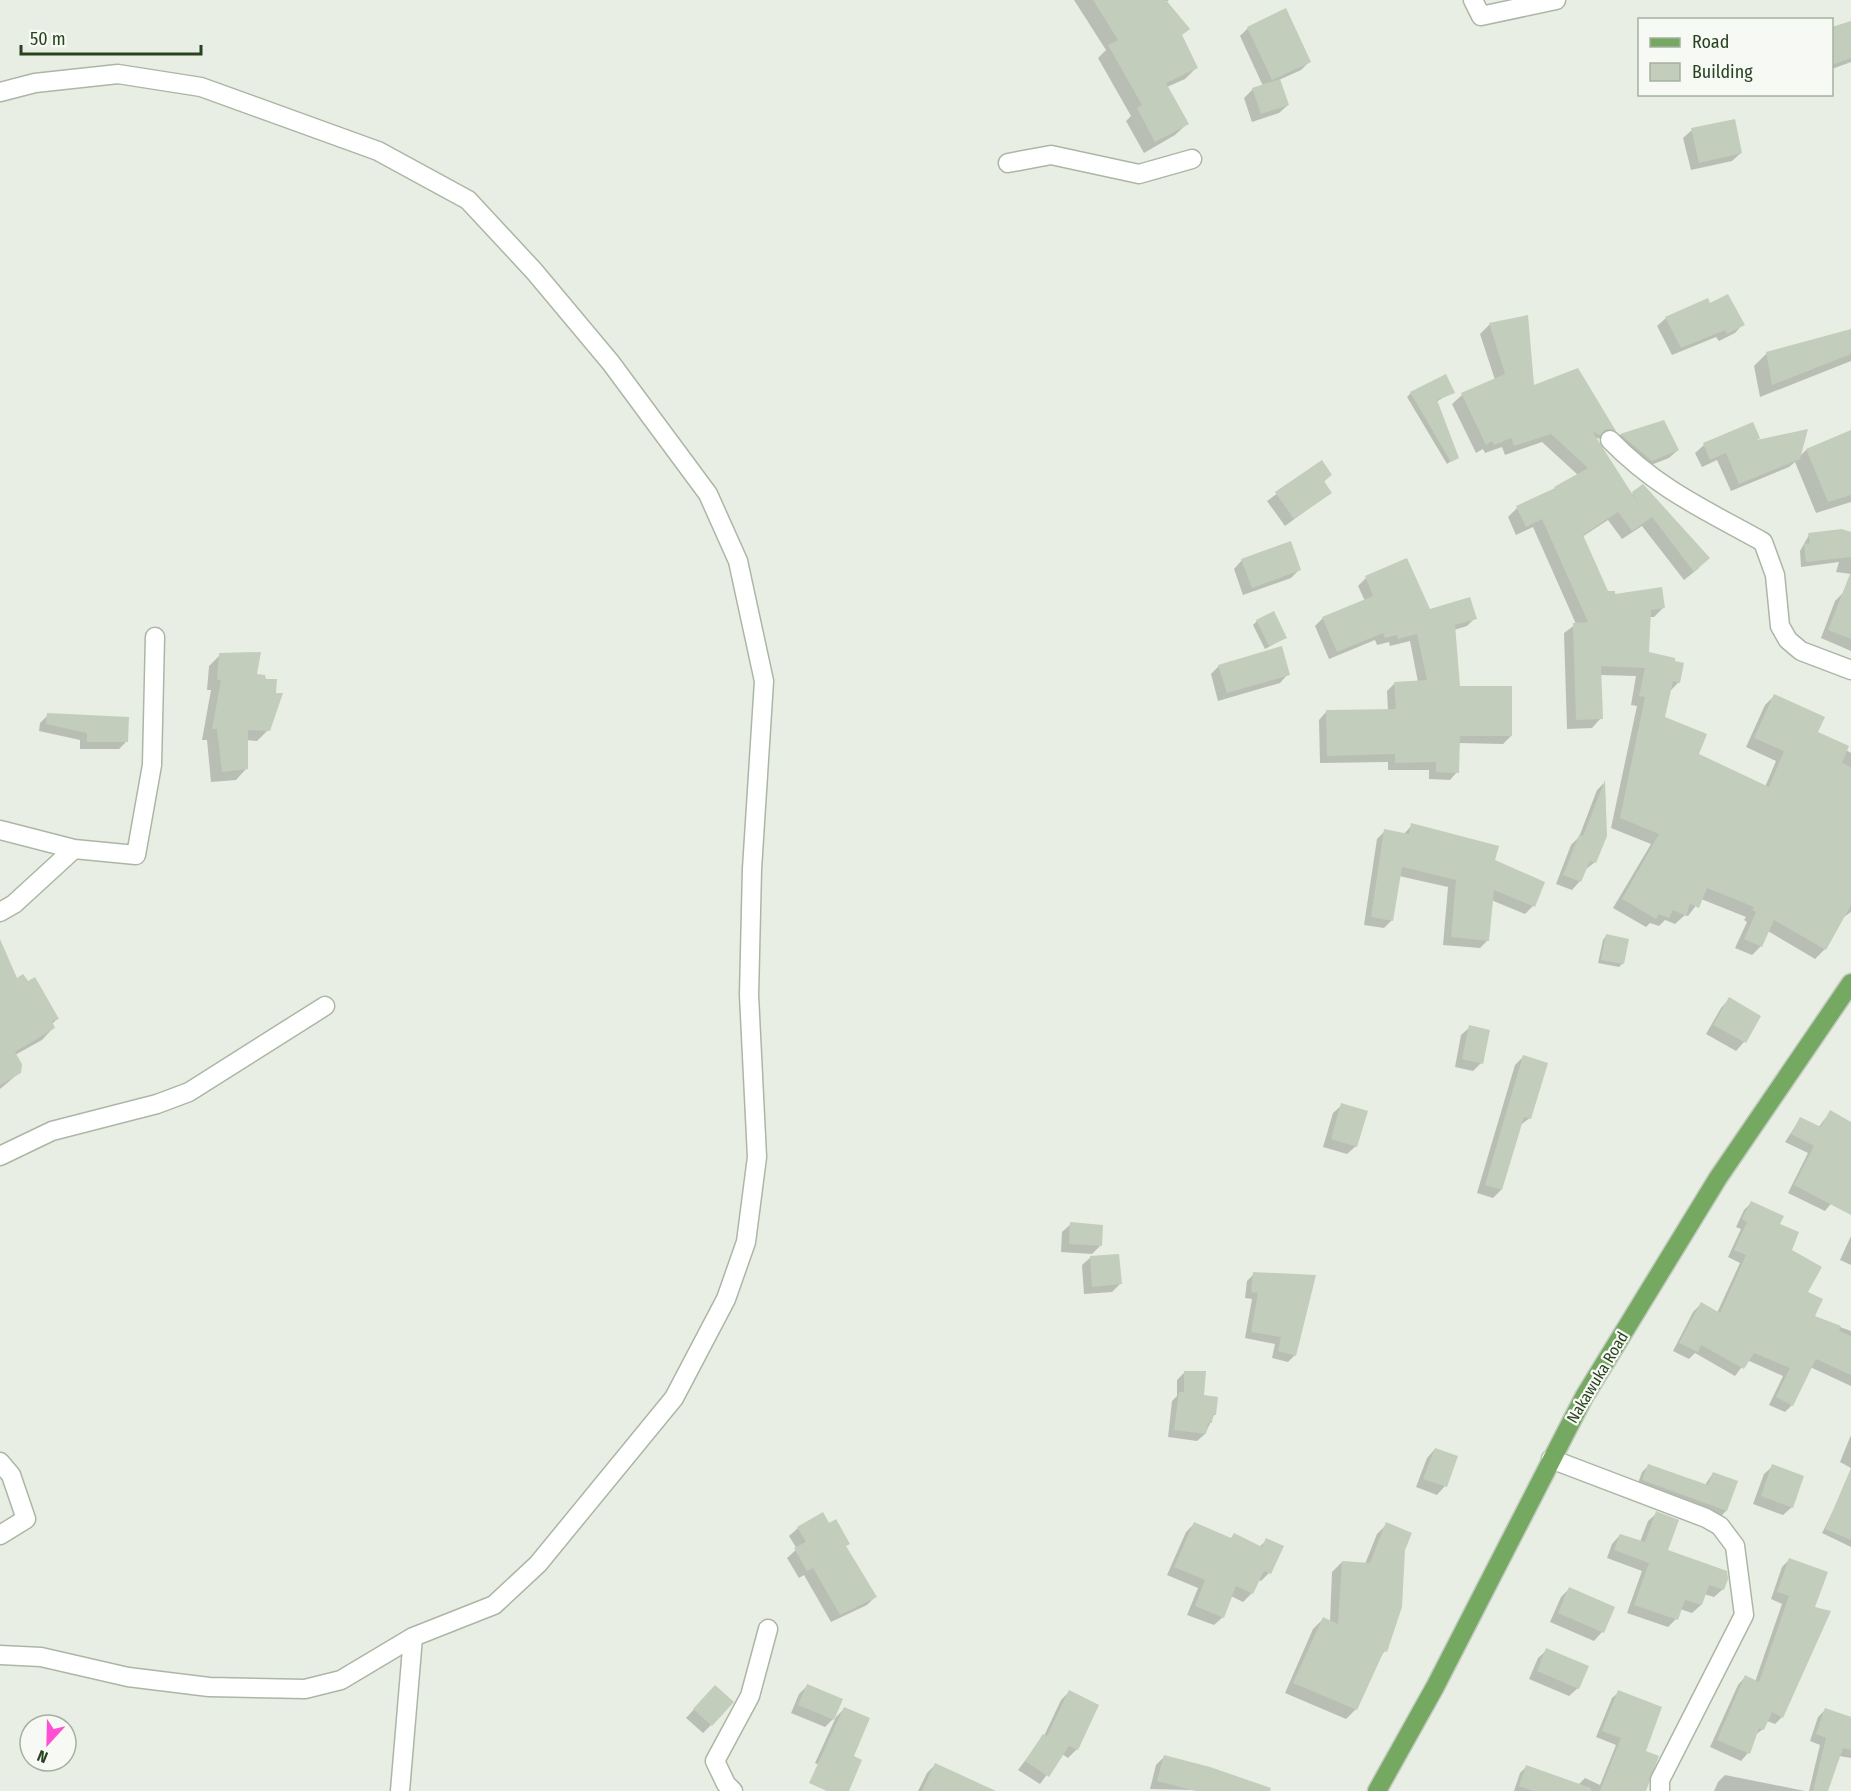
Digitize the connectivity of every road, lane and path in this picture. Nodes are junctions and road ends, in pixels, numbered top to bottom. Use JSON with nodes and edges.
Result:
{"nodes":[{"id":1,"x":1473,"y":0,"type":"edge"},
{"id":2,"x":1556,"y":0,"type":"edge"},
{"id":3,"x":0,"y":92,"type":"edge"},
{"id":4,"x":1192,"y":159,"type":"dead end"},
{"id":5,"x":1008,"y":164,"type":"dead end"},
{"id":6,"x":1610,"y":440,"type":"dead end"},
{"id":7,"x":155,"y":638,"type":"dead end"},
{"id":8,"x":1851,"y":670,"type":"edge"},
{"id":9,"x":0,"y":830,"type":"edge"},
{"id":10,"x":74,"y":849,"type":"junction"},
{"id":11,"x":0,"y":912,"type":"edge"},
{"id":12,"x":1851,"y":983,"type":"edge"},
{"id":13,"x":325,"y":1006,"type":"dead end"},
{"id":14,"x":0,"y":1156,"type":"edge"},
{"id":15,"x":1551,"y":1459,"type":"junction"},
{"id":16,"x":0,"y":1462,"type":"edge"},
{"id":17,"x":0,"y":1535,"type":"edge"},
{"id":18,"x":768,"y":1629,"type":"dead end"},
{"id":19,"x":413,"y":1637,"type":"junction"},
{"id":20,"x":0,"y":1655,"type":"edge"},
{"id":21,"x":400,"y":1791,"type":"edge"},
{"id":22,"x":733,"y":1791,"type":"edge"},
{"id":23,"x":1377,"y":1791,"type":"edge"},
{"id":24,"x":1660,"y":1791,"type":"edge"}],
"edges":[{"from":1,"to":2,"type":"street"},
{"from":3,"to":19,"type":"street"},
{"from":4,"to":5,"type":"street"},
{"from":6,"to":8,"type":"street"},
{"from":7,"to":10,"type":"street"},
{"from":9,"to":10,"type":"street"},
{"from":10,"to":11,"type":"street"},
{"from":12,"to":15,"type":"main road","name":"Nakawuka Road"},
{"from":13,"to":14,"type":"street"},
{"from":15,"to":23,"type":"main road","name":"Nakawuka Road"},
{"from":15,"to":24,"type":"street"},
{"from":16,"to":17,"type":"street"},
{"from":18,"to":22,"type":"street"},
{"from":19,"to":20,"type":"street"},
{"from":19,"to":21,"type":"street"}]}
